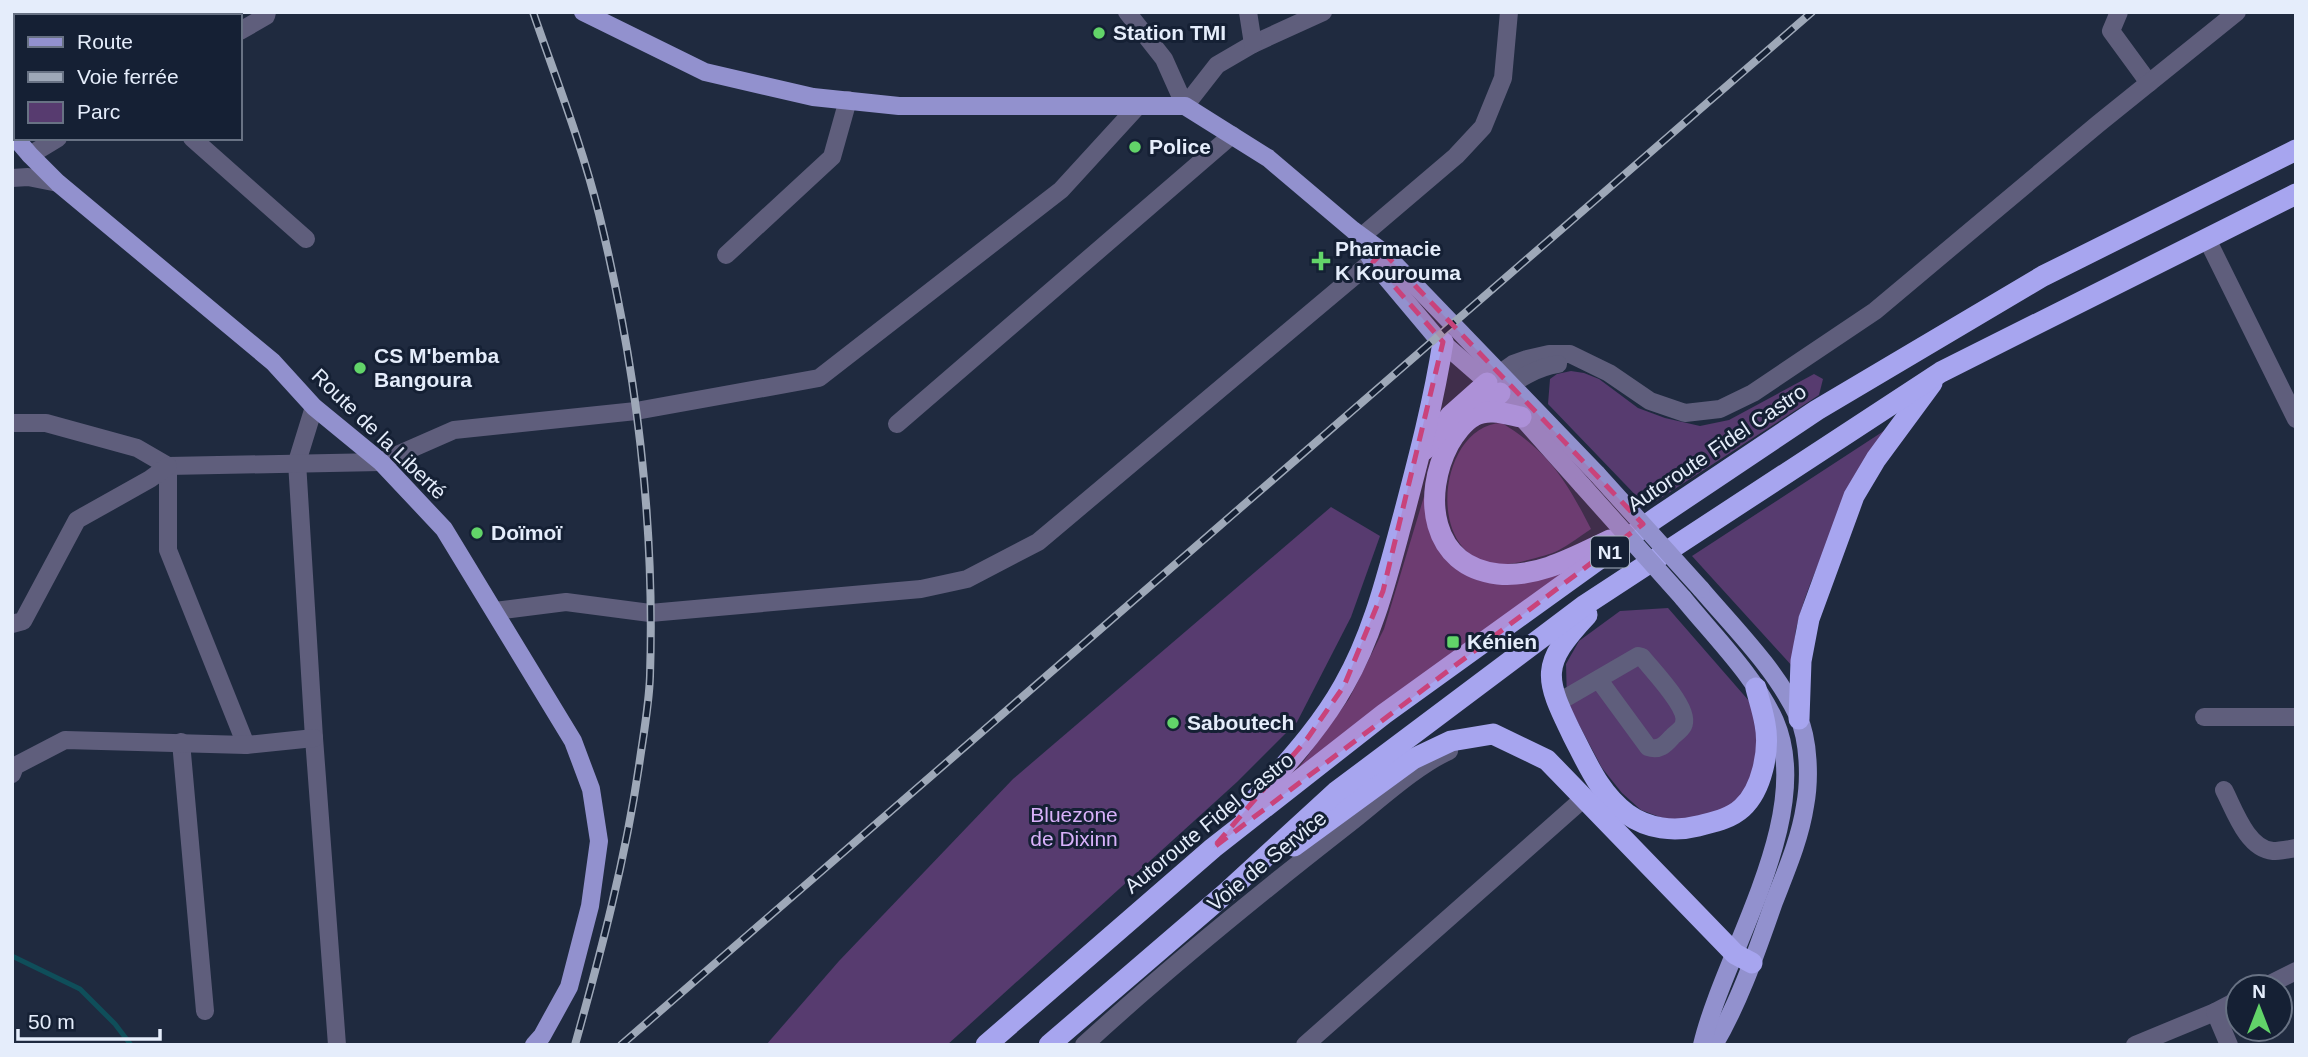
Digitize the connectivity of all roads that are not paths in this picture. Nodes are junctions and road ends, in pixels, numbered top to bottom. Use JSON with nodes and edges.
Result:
{"nodes":[{"id":1,"x":267,"y":12,"type":"edge"},
{"id":2,"x":583,"y":12,"type":"edge"},
{"id":3,"x":1127,"y":12,"type":"edge"},
{"id":4,"x":1248,"y":12,"type":"edge"},
{"id":5,"x":1323,"y":12,"type":"edge"},
{"id":6,"x":1509,"y":12,"type":"edge"},
{"id":7,"x":2119,"y":12,"type":"edge"},
{"id":8,"x":2237,"y":12,"type":"edge"},
{"id":9,"x":608,"y":18,"type":"edge"},
{"id":10,"x":242,"y":30,"type":"edge"},
{"id":11,"x":1253,"y":44,"type":"junction"},
{"id":12,"x":2149,"y":83,"type":"junction"},
{"id":13,"x":848,"y":100,"type":"junction"},
{"id":14,"x":1185,"y":106,"type":"junction"},
{"id":15,"x":1137,"y":107,"type":"junction"},
{"id":16,"x":1232,"y":135,"type":"junction"},
{"id":17,"x":17,"y":140,"type":"edge"},
{"id":18,"x":55,"y":140,"type":"edge"},
{"id":19,"x":194,"y":140,"type":"edge"},
{"id":20,"x":2296,"y":150,"type":"edge"},
{"id":21,"x":30,"y":156,"type":"junction"},
{"id":22,"x":12,"y":178,"type":"edge"},
{"id":23,"x":58,"y":183,"type":"junction"},
{"id":24,"x":2296,"y":194,"type":"edge"},
{"id":25,"x":1357,"y":233,"type":"junction"},
{"id":26,"x":306,"y":239,"type":"dead end"},
{"id":27,"x":2207,"y":239,"type":"junction"},
{"id":28,"x":726,"y":254,"type":"dead end"},
{"id":29,"x":1378,"y":257,"type":"junction"},
{"id":30,"x":1443,"y":342,"type":"junction"},
{"id":31,"x":1941,"y":372,"type":"junction"},
{"id":32,"x":1500,"y":383,"type":"junction"},
{"id":33,"x":314,"y":407,"type":"junction"},
{"id":34,"x":1473,"y":416,"type":"junction"},
{"id":35,"x":1521,"y":417,"type":"junction"},
{"id":36,"x":2296,"y":419,"type":"edge"},
{"id":37,"x":12,"y":423,"type":"edge"},
{"id":38,"x":897,"y":424,"type":"dead end"},
{"id":39,"x":1419,"y":457,"type":"junction"},
{"id":40,"x":297,"y":462,"type":"junction"},
{"id":41,"x":381,"y":462,"type":"junction"},
{"id":42,"x":168,"y":466,"type":"junction"},
{"id":43,"x":1656,"y":518,"type":"junction"},
{"id":44,"x":1618,"y":584,"type":"junction"},
{"id":45,"x":495,"y":611,"type":"junction"},
{"id":46,"x":12,"y":624,"type":"edge"},
{"id":47,"x":1599,"y":680,"type":"junction"},
{"id":48,"x":1756,"y":688,"type":"junction"},
{"id":49,"x":1557,"y":703,"type":"junction"},
{"id":50,"x":2204,"y":717,"type":"dead end"},
{"id":51,"x":2296,"y":717,"type":"edge"},
{"id":52,"x":1799,"y":719,"type":"junction"},
{"id":53,"x":1493,"y":734,"type":"junction"},
{"id":54,"x":314,"y":738,"type":"junction"},
{"id":55,"x":181,"y":742,"type":"junction"},
{"id":56,"x":246,"y":745,"type":"junction"},
{"id":57,"x":12,"y":774,"type":"edge"},
{"id":58,"x":2224,"y":790,"type":"dead end"},
{"id":59,"x":1583,"y":799,"type":"junction"},
{"id":60,"x":1213,"y":848,"type":"junction"},
{"id":61,"x":2296,"y":848,"type":"edge"},
{"id":62,"x":1226,"y":893,"type":"junction"},
{"id":63,"x":1744,"y":958,"type":"junction"},
{"id":64,"x":2224,"y":1007,"type":"edge"},
{"id":65,"x":205,"y":1011,"type":"dead end"},
{"id":66,"x":2215,"y":1012,"type":"junction"},
{"id":67,"x":337,"y":1045,"type":"edge"},
{"id":68,"x":534,"y":1045,"type":"edge"},
{"id":69,"x":986,"y":1045,"type":"edge"},
{"id":70,"x":1049,"y":1045,"type":"edge"},
{"id":71,"x":1084,"y":1045,"type":"edge"},
{"id":72,"x":1305,"y":1045,"type":"edge"},
{"id":73,"x":1702,"y":1045,"type":"edge"},
{"id":74,"x":1714,"y":1045,"type":"edge"},
{"id":75,"x":2135,"y":1045,"type":"edge"},
{"id":76,"x":2229,"y":1045,"type":"edge"}],
"edges":[{"from":1,"to":10,"type":"street"},
{"from":2,"to":9,"type":"main road"},
{"from":3,"to":14,"type":"street"},
{"from":4,"to":11,"type":"street"},
{"from":5,"to":11,"type":"street"},
{"from":6,"to":25,"type":"street"},
{"from":7,"to":12,"type":"street"},
{"from":8,"to":12,"type":"street"},
{"from":9,"to":13,"type":"main road"},
{"from":11,"to":14,"type":"street"},
{"from":12,"to":32,"type":"street"},
{"from":13,"to":15,"type":"main road"},
{"from":13,"to":28,"type":"street"},
{"from":14,"to":15,"type":"main road"},
{"from":14,"to":16,"type":"main road"},
{"from":15,"to":41,"type":"street"},
{"from":16,"to":25,"type":"main road"},
{"from":16,"to":38,"type":"street"},
{"from":17,"to":21,"type":"main road","name":"Route de la Liberté"},
{"from":18,"to":21,"type":"street"},
{"from":19,"to":26,"type":"street"},
{"from":20,"to":43,"type":"highway","name":"Autoroute Fidel Castro","number":"N1"},
{"from":21,"to":23,"type":"main road","name":"Route de la Liberté"},
{"from":22,"to":23,"type":"street"},
{"from":23,"to":33,"type":"main road","name":"Route de la Liberté"},
{"from":24,"to":27,"type":"highway","number":"N1"},
{"from":25,"to":29,"type":"main road"},
{"from":27,"to":31,"type":"highway","number":"N1"},
{"from":27,"to":36,"type":"street"},
{"from":29,"to":30,"type":"main road"},
{"from":29,"to":32,"type":"main road"},
{"from":29,"to":45,"type":"street"},
{"from":30,"to":32,"type":"main road"},
{"from":30,"to":39,"type":"highway"},
{"from":31,"to":44,"type":"highway","number":"N1"},
{"from":31,"to":52,"type":"highway"},
{"from":32,"to":34,"type":"highway"},
{"from":32,"to":35,"type":"main road"},
{"from":32,"to":39,"type":"highway"},
{"from":32,"to":52,"type":"main road","bridge":true},
{"from":33,"to":40,"type":"street"},
{"from":33,"to":41,"type":"main road","name":"Route de la Liberté"},
{"from":34,"to":35,"type":"highway"},
{"from":34,"to":43,"type":"highway"},
{"from":35,"to":48,"type":"main road","bridge":true},
{"from":37,"to":42,"type":"street"},
{"from":39,"to":60,"type":"highway"},
{"from":40,"to":41,"type":"street"},
{"from":40,"to":42,"type":"street"},
{"from":40,"to":54,"type":"street"},
{"from":41,"to":45,"type":"main road","name":"Route de la Liberté"},
{"from":42,"to":46,"type":"street"},
{"from":42,"to":56,"type":"street"},
{"from":43,"to":60,"type":"highway","name":"Autoroute Fidel Castro","number":"N1"},
{"from":44,"to":49,"type":"highway"},
{"from":44,"to":62,"type":"highway","number":"N1"},
{"from":45,"to":68,"type":"main road","name":"Route de la Liberté"},
{"from":47,"to":47,"type":"street"},
{"from":47,"to":49,"type":"street"},
{"from":48,"to":49,"type":"highway"},
{"from":48,"to":63,"type":"main road"},
{"from":50,"to":51,"type":"street"},
{"from":52,"to":63,"type":"main road"},
{"from":53,"to":59,"type":"highway"},
{"from":53,"to":62,"type":"highway"},
{"from":53,"to":71,"type":"street","name":"Voie de Service"},
{"from":54,"to":56,"type":"street"},
{"from":54,"to":67,"type":"street"},
{"from":55,"to":56,"type":"street"},
{"from":55,"to":57,"type":"street"},
{"from":55,"to":65,"type":"street"},
{"from":58,"to":61,"type":"street"},
{"from":59,"to":63,"type":"highway"},
{"from":59,"to":72,"type":"street"},
{"from":60,"to":69,"type":"highway","name":"Autoroute Fidel Castro","number":"N1"},
{"from":62,"to":70,"type":"highway","number":"N1"},
{"from":63,"to":73,"type":"main road"},
{"from":63,"to":74,"type":"main road"},
{"from":64,"to":66,"type":"street"},
{"from":66,"to":75,"type":"street"},
{"from":66,"to":76,"type":"street"}]}
